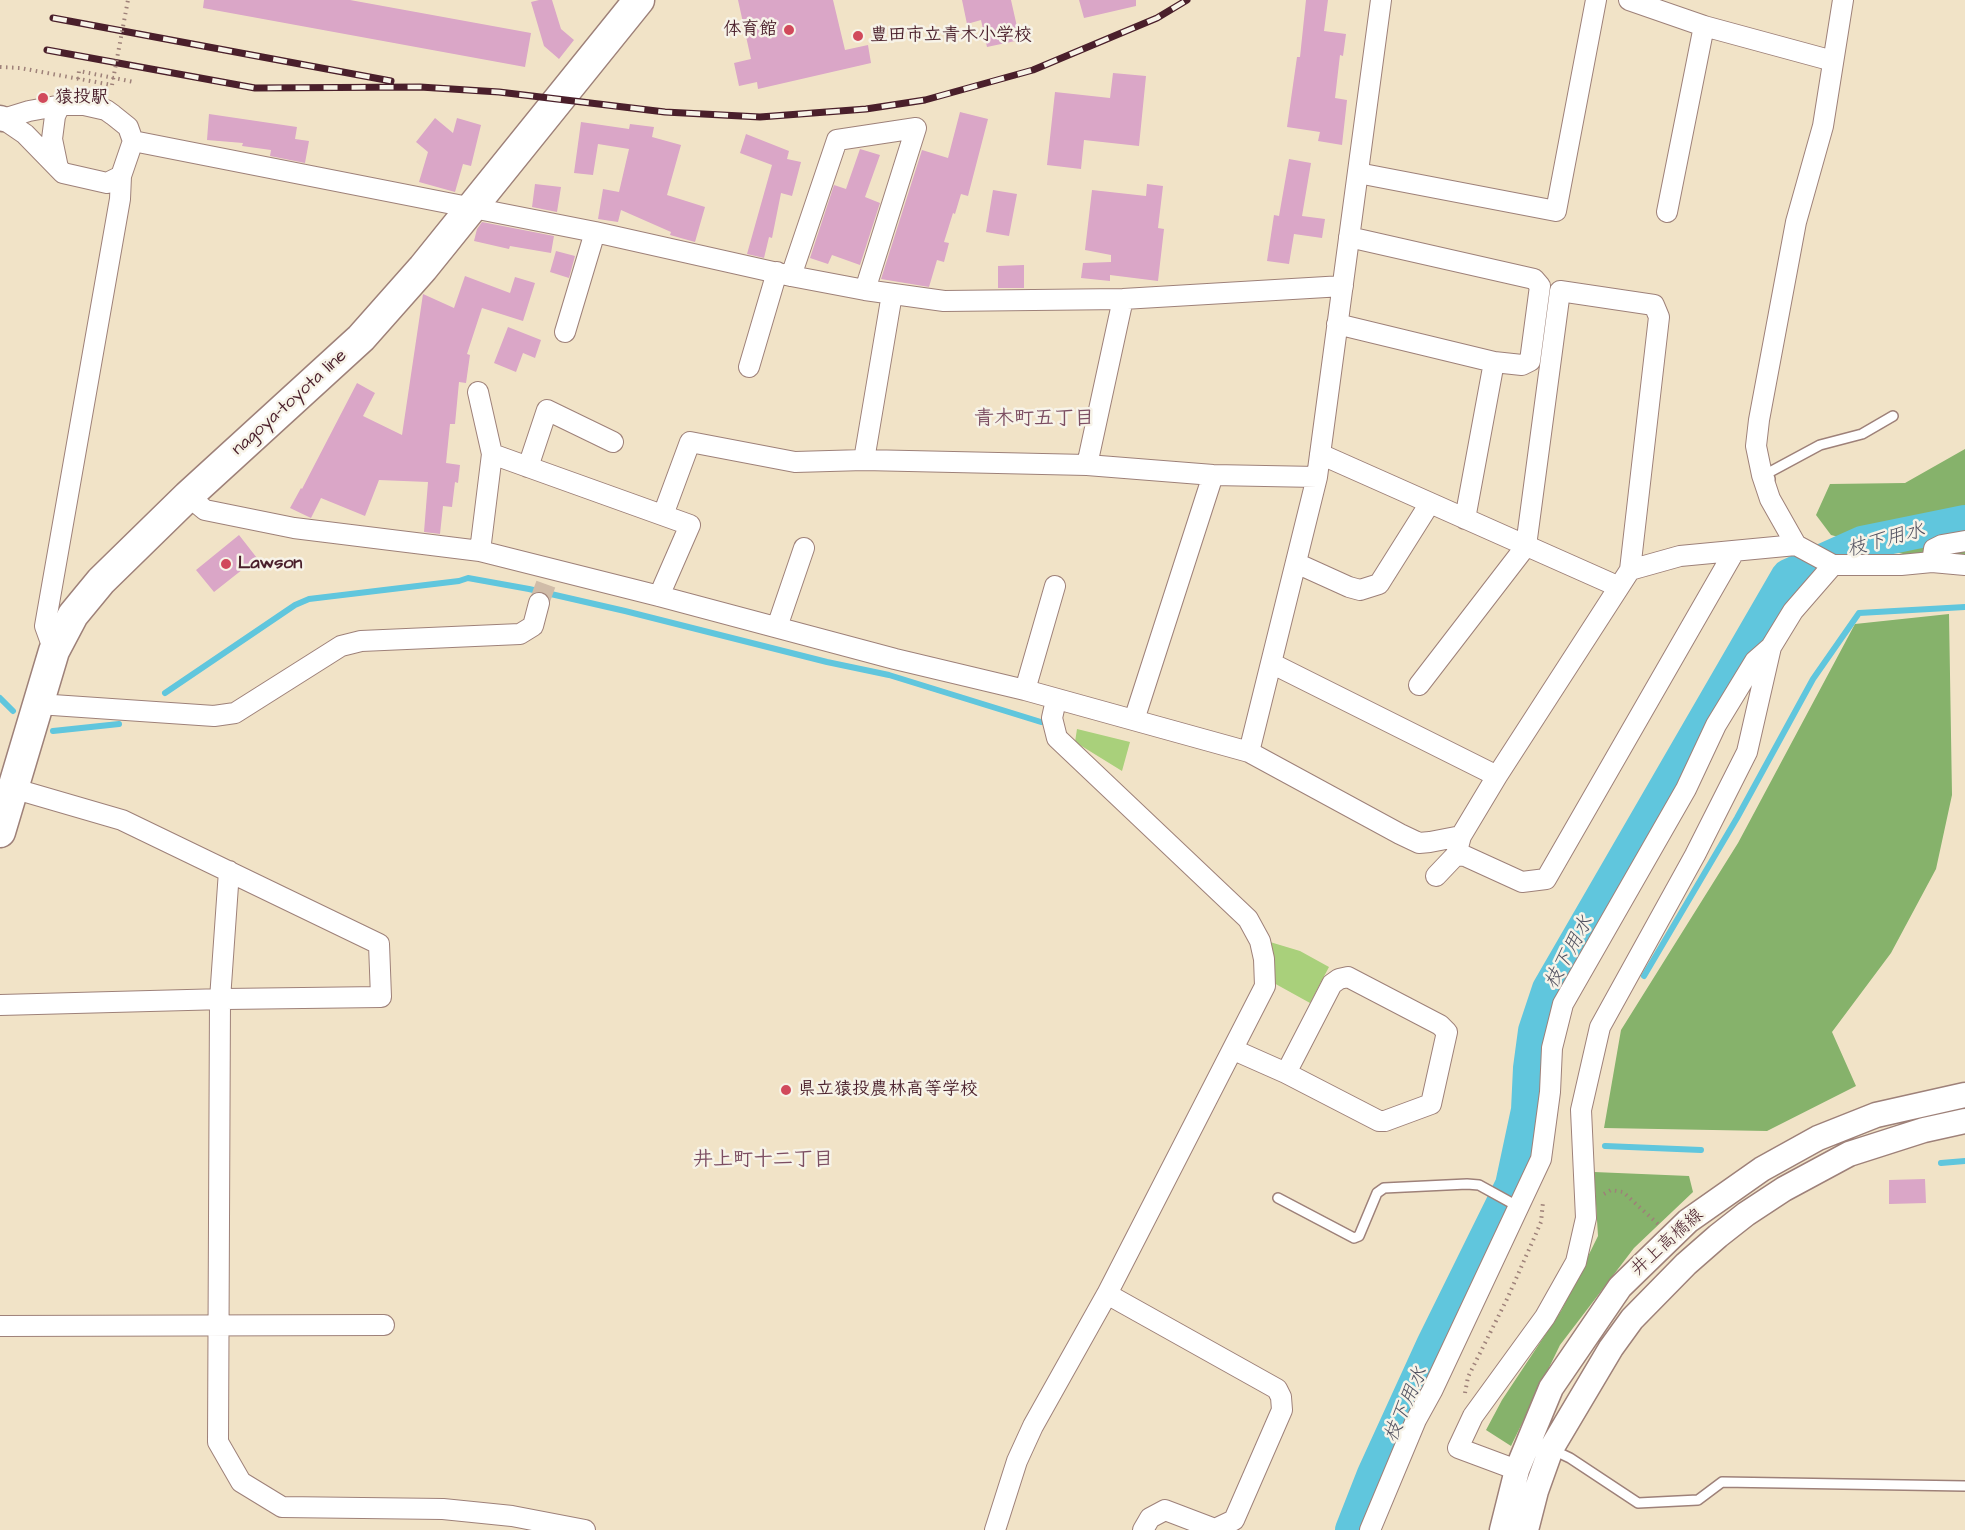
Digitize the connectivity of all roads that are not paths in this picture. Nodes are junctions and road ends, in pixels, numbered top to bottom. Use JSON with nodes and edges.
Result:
{"nodes":[{"id":1,"x":639,"y":0,"type":"edge"},
{"id":2,"x":1381,"y":0,"type":"edge"},
{"id":3,"x":1596,"y":0,"type":"edge"},
{"id":4,"x":1629,"y":0,"type":"edge"},
{"id":5,"x":1843,"y":0,"type":"edge"},
{"id":6,"x":1704,"y":26,"type":"junction"},
{"id":7,"x":1833,"y":61,"type":"junction"},
{"id":8,"x":60,"y":105,"type":"junction"},
{"id":9,"x":2,"y":119,"type":"edge"},
{"id":10,"x":133,"y":141,"type":"junction"},
{"id":11,"x":58,"y":168,"type":"junction"},
{"id":12,"x":1358,"y":173,"type":"junction"},
{"id":13,"x":121,"y":176,"type":"junction"},
{"id":14,"x":470,"y":209,"type":"junction"},
{"id":15,"x":1666,"y":212,"type":"dead end"},
{"id":16,"x":595,"y":232,"type":"junction"},
{"id":17,"x":1349,"y":237,"type":"junction"},
{"id":18,"x":784,"y":274,"type":"junction"},
{"id":19,"x":1342,"y":286,"type":"junction"},
{"id":20,"x":865,"y":290,"type":"junction"},
{"id":21,"x":892,"y":294,"type":"junction"},
{"id":22,"x":1123,"y":299,"type":"junction"},
{"id":23,"x":1338,"y":324,"type":"junction"},
{"id":24,"x":565,"y":332,"type":"dead end"},
{"id":25,"x":1494,"y":362,"type":"junction"},
{"id":26,"x":749,"y":367,"type":"dead end"},
{"id":27,"x":478,"y":392,"type":"dead end"},
{"id":28,"x":1893,"y":416,"type":"dead end"},
{"id":29,"x":613,"y":442,"type":"dead end"},
{"id":30,"x":492,"y":454,"type":"junction"},
{"id":31,"x":1320,"y":454,"type":"junction"},
{"id":32,"x":864,"y":460,"type":"junction"},
{"id":33,"x":1087,"y":465,"type":"junction"},
{"id":34,"x":528,"y":467,"type":"junction"},
{"id":35,"x":1213,"y":475,"type":"junction"},
{"id":36,"x":1317,"y":477,"type":"junction"},
{"id":37,"x":188,"y":496,"type":"junction"},
{"id":38,"x":1770,"y":499,"type":"junction"},
{"id":39,"x":1430,"y":503,"type":"junction"},
{"id":40,"x":663,"y":514,"type":"junction"},
{"id":41,"x":1466,"y":519,"type":"junction"},
{"id":42,"x":1965,"y":541,"type":"edge"},
{"id":43,"x":1796,"y":545,"type":"junction"},
{"id":44,"x":1526,"y":546,"type":"junction"},
{"id":45,"x":804,"y":548,"type":"dead end"},
{"id":46,"x":480,"y":551,"type":"junction"},
{"id":47,"x":1734,"y":552,"type":"junction"},
{"id":48,"x":1932,"y":562,"type":"junction"},
{"id":49,"x":1296,"y":563,"type":"junction"},
{"id":50,"x":1833,"y":565,"type":"junction"},
{"id":51,"x":1965,"y":565,"type":"edge"},
{"id":52,"x":1630,"y":570,"type":"junction"},
{"id":53,"x":1055,"y":586,"type":"dead end"},
{"id":54,"x":1617,"y":586,"type":"junction"},
{"id":55,"x":659,"y":596,"type":"junction"},
{"id":56,"x":539,"y":603,"type":"tunnel mouth"},
{"id":57,"x":777,"y":627,"type":"junction"},
{"id":58,"x":1771,"y":647,"type":"junction"},
{"id":59,"x":54,"y":651,"type":"junction"},
{"id":60,"x":1271,"y":663,"type":"junction"},
{"id":61,"x":1419,"y":685,"type":"dead end"},
{"id":62,"x":1025,"y":690,"type":"junction"},
{"id":63,"x":1056,"y":700,"type":"junction"},
{"id":64,"x":38,"y":704,"type":"junction"},
{"id":65,"x":1134,"y":720,"type":"junction"},
{"id":66,"x":1249,"y":752,"type":"junction"},
{"id":67,"x":1497,"y":776,"type":"junction"},
{"id":68,"x":12,"y":788,"type":"junction"},
{"id":69,"x":0,"y":832,"type":"edge"},
{"id":70,"x":1459,"y":845,"type":"junction"},
{"id":71,"x":229,"y":871,"type":"junction"},
{"id":72,"x":1436,"y":876,"type":"dead end"},
{"id":73,"x":220,"y":999,"type":"junction"},
{"id":74,"x":0,"y":1005,"type":"edge"},
{"id":75,"x":1234,"y":1050,"type":"junction"},
{"id":76,"x":1286,"y":1073,"type":"junction"},
{"id":77,"x":1965,"y":1095,"type":"edge"},
{"id":78,"x":1965,"y":1122,"type":"edge"},
{"id":79,"x":1278,"y":1198,"type":"dead end"},
{"id":80,"x":1518,"y":1206,"type":"junction"},
{"id":81,"x":1107,"y":1294,"type":"junction"},
{"id":82,"x":384,"y":1325,"type":"dead end"},
{"id":83,"x":0,"y":1326,"type":"edge"},
{"id":84,"x":219,"y":1326,"type":"junction"},
{"id":85,"x":1551,"y":1449,"type":"junction"},
{"id":86,"x":1517,"y":1470,"type":"junction"},
{"id":87,"x":1965,"y":1486,"type":"edge"},
{"id":88,"x":585,"y":1530,"type":"edge"},
{"id":89,"x":995,"y":1530,"type":"edge"},
{"id":90,"x":1143,"y":1530,"type":"edge"},
{"id":91,"x":1370,"y":1530,"type":"edge"},
{"id":92,"x":1502,"y":1530,"type":"edge"},
{"id":93,"x":1526,"y":1530,"type":"edge"}],
"edges":[{"from":1,"to":14,"type":"main road","name":"nagoya-toyota line"},
{"from":2,"to":12,"type":"street"},
{"from":3,"to":12,"type":"street"},
{"from":4,"to":6,"type":"street"},
{"from":5,"to":7,"type":"street"},
{"from":6,"to":7,"type":"street"},
{"from":6,"to":15,"type":"street"},
{"from":7,"to":38,"type":"street"},
{"from":8,"to":9,"type":"street"},
{"from":8,"to":10,"type":"street"},
{"from":8,"to":11,"type":"street"},
{"from":9,"to":11,"type":"street"},
{"from":10,"to":13,"type":"street"},
{"from":10,"to":14,"type":"street"},
{"from":11,"to":13,"type":"street"},
{"from":12,"to":17,"type":"street"},
{"from":13,"to":59,"type":"street"},
{"from":14,"to":16,"type":"street"},
{"from":14,"to":37,"type":"main road","name":"nagoya-toyota line"},
{"from":16,"to":18,"type":"street"},
{"from":16,"to":24,"type":"street"},
{"from":17,"to":19,"type":"street"},
{"from":17,"to":25,"type":"street"},
{"from":18,"to":20,"type":"street"},
{"from":18,"to":20,"type":"street"},
{"from":18,"to":26,"type":"street"},
{"from":19,"to":22,"type":"street"},
{"from":19,"to":23,"type":"street"},
{"from":20,"to":21,"type":"street"},
{"from":21,"to":22,"type":"street"},
{"from":21,"to":32,"type":"street"},
{"from":22,"to":33,"type":"street"},
{"from":23,"to":25,"type":"street"},
{"from":23,"to":31,"type":"street"},
{"from":25,"to":41,"type":"street"},
{"from":27,"to":30,"type":"street"},
{"from":28,"to":38,"type":"lane"},
{"from":29,"to":34,"type":"street"},
{"from":30,"to":34,"type":"street"},
{"from":30,"to":46,"type":"street"},
{"from":31,"to":36,"type":"street"},
{"from":31,"to":39,"type":"street"},
{"from":32,"to":33,"type":"street"},
{"from":32,"to":40,"type":"street"},
{"from":33,"to":35,"type":"street"},
{"from":34,"to":40,"type":"street"},
{"from":35,"to":36,"type":"street"},
{"from":35,"to":65,"type":"street"},
{"from":36,"to":49,"type":"street"},
{"from":37,"to":46,"type":"street"},
{"from":37,"to":59,"type":"main road","name":"nagoya-toyota line"},
{"from":38,"to":43,"type":"street"},
{"from":39,"to":41,"type":"street"},
{"from":39,"to":49,"type":"street"},
{"from":40,"to":55,"type":"street"},
{"from":41,"to":44,"type":"street"},
{"from":42,"to":48,"type":"street"},
{"from":43,"to":47,"type":"street"},
{"from":43,"to":50,"type":"street"},
{"from":44,"to":52,"type":"street"},
{"from":44,"to":54,"type":"street"},
{"from":44,"to":61,"type":"street"},
{"from":45,"to":57,"type":"street"},
{"from":46,"to":55,"type":"street"},
{"from":47,"to":52,"type":"street"},
{"from":47,"to":70,"type":"street"},
{"from":48,"to":50,"type":"street"},
{"from":48,"to":51,"type":"street"},
{"from":49,"to":60,"type":"street"},
{"from":50,"to":58,"type":"street"},
{"from":52,"to":54,"type":"street"},
{"from":53,"to":62,"type":"street"},
{"from":54,"to":67,"type":"street"},
{"from":55,"to":57,"type":"street"},
{"from":56,"to":64,"type":"street"},
{"from":57,"to":62,"type":"street"},
{"from":58,"to":80,"type":"street"},
{"from":58,"to":86,"type":"street"},
{"from":59,"to":64,"type":"main road","name":"nagoya-toyota line"},
{"from":60,"to":66,"type":"street"},
{"from":60,"to":67,"type":"street"},
{"from":62,"to":63,"type":"street"},
{"from":63,"to":65,"type":"street"},
{"from":63,"to":75,"type":"street"},
{"from":64,"to":68,"type":"main road","name":"nagoya-toyota line"},
{"from":65,"to":66,"type":"street"},
{"from":66,"to":70,"type":"street"},
{"from":67,"to":70,"type":"street"},
{"from":68,"to":69,"type":"main road","name":"nagoya-toyota line"},
{"from":68,"to":71,"type":"street"},
{"from":70,"to":72,"type":"street"},
{"from":71,"to":73,"type":"street"},
{"from":71,"to":73,"type":"street"},
{"from":73,"to":74,"type":"street"},
{"from":73,"to":84,"type":"street"},
{"from":75,"to":76,"type":"street"},
{"from":75,"to":81,"type":"street"},
{"from":76,"to":76,"type":"street"},
{"from":77,"to":86,"type":"street","name":"井上高橋線"},
{"from":78,"to":85,"type":"street","name":"井上高橋線"},
{"from":79,"to":80,"type":"lane"},
{"from":80,"to":91,"type":"street"},
{"from":81,"to":89,"type":"street"},
{"from":81,"to":90,"type":"street"},
{"from":82,"to":84,"type":"street"},
{"from":83,"to":84,"type":"street"},
{"from":84,"to":88,"type":"street"},
{"from":85,"to":87,"type":"lane"},
{"from":85,"to":93,"type":"street","name":"井上高橋線"},
{"from":86,"to":92,"type":"street","name":"井上高橋線"}]}
